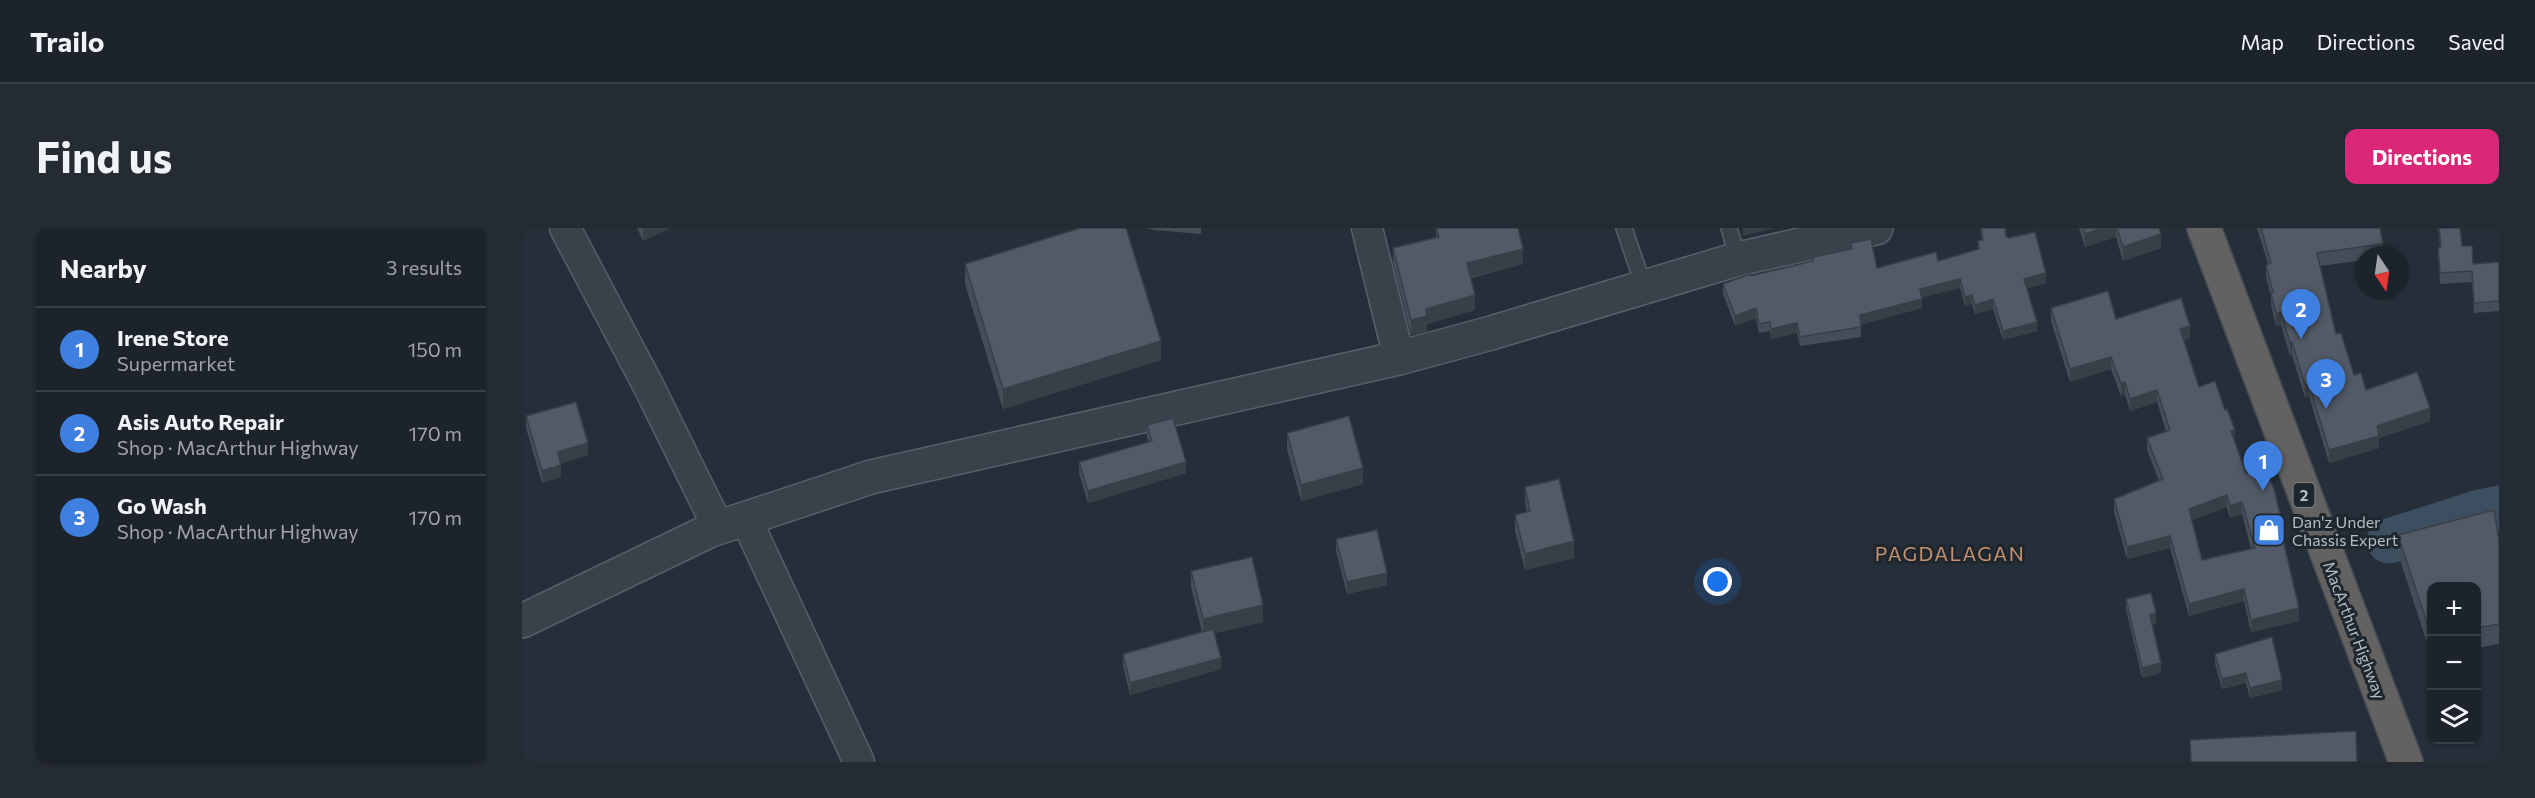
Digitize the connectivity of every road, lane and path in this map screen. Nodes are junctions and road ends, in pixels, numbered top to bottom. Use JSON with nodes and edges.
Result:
{"nodes":[{"id":1,"x":566,"y":228,"type":"edge"},
{"id":2,"x":1367,"y":228,"type":"edge"},
{"id":3,"x":1624,"y":228,"type":"edge"},
{"id":4,"x":1729,"y":228,"type":"edge"},
{"id":5,"x":1876,"y":228,"type":"edge"},
{"id":6,"x":2204,"y":228,"type":"edge"},
{"id":7,"x":1738,"y":259,"type":"junction"},
{"id":8,"x":1644,"y":287,"type":"junction"},
{"id":9,"x":1400,"y":358,"type":"junction"},
{"id":10,"x":731,"y":522,"type":"junction"},
{"id":11,"x":522,"y":621,"type":"edge"},
{"id":12,"x":859,"y":762,"type":"edge"},
{"id":13,"x":2406,"y":762,"type":"edge"}],
"edges":[{"from":1,"to":10,"type":"street"},
{"from":2,"to":9,"type":"street"},
{"from":3,"to":8,"type":"lane"},
{"from":4,"to":7,"type":"lane"},
{"from":5,"to":7,"type":"street"},
{"from":6,"to":13,"type":"highway","name":"MacArthur Highway","number":"2"},
{"from":7,"to":8,"type":"street"},
{"from":8,"to":9,"type":"street"},
{"from":9,"to":10,"type":"street"},
{"from":10,"to":11,"type":"street"},
{"from":10,"to":12,"type":"street"}]}
